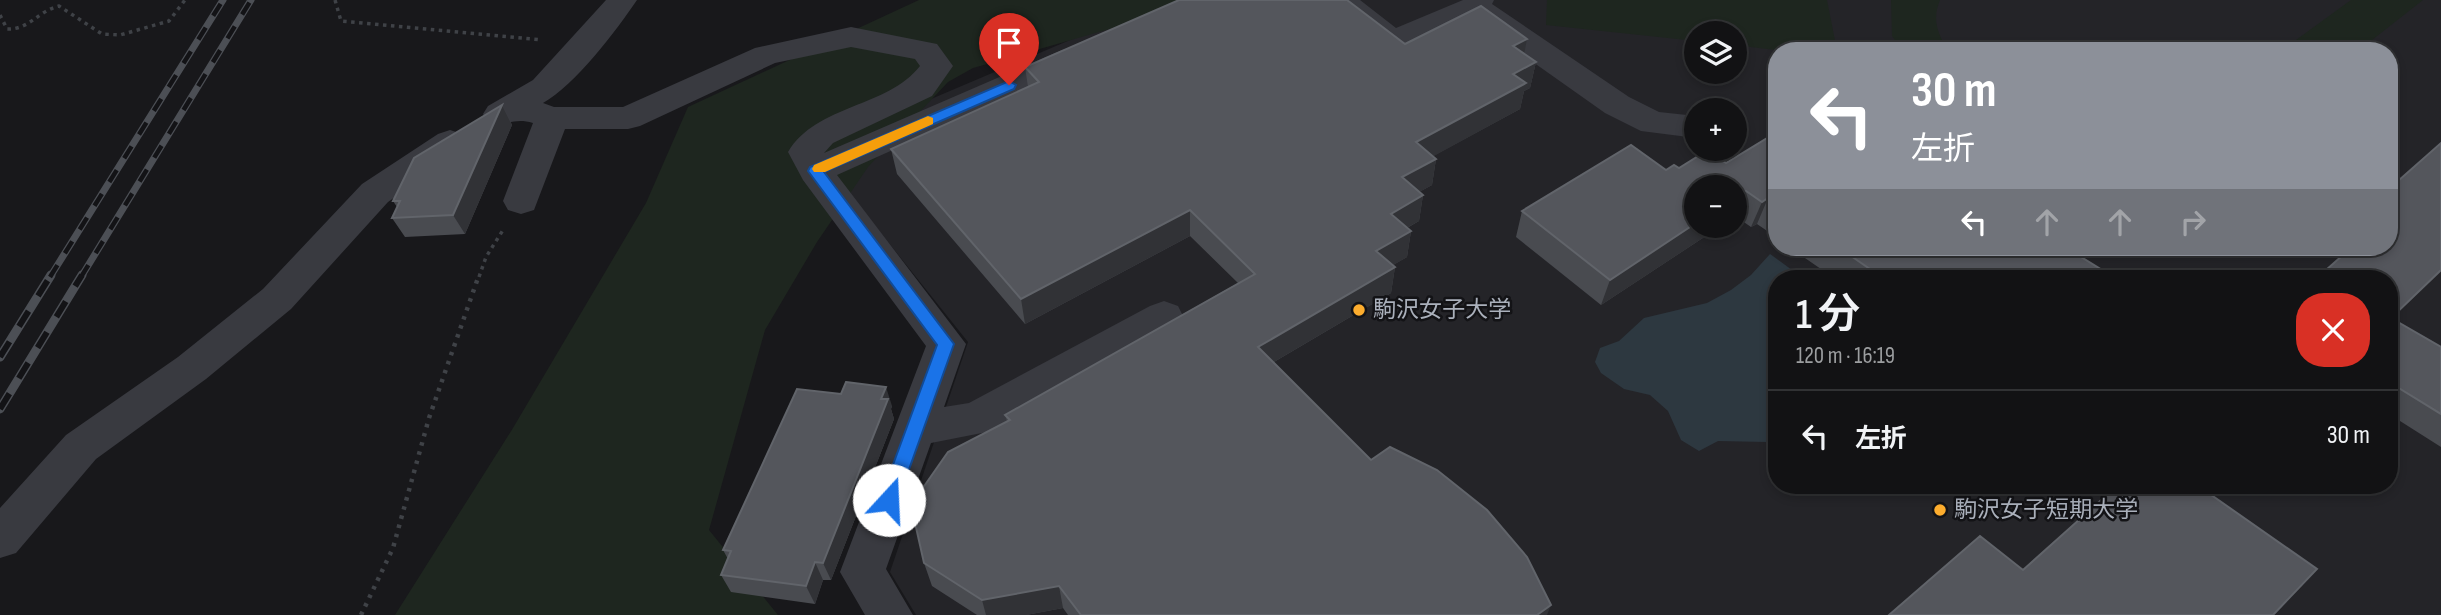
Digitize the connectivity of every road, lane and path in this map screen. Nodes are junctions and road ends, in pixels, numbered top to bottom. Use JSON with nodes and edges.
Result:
{"nodes":[{"id":1,"x":184,"y":0,"type":"edge"},
{"id":2,"x":335,"y":0,"type":"edge"},
{"id":3,"x":622,"y":0,"type":"edge"},
{"id":4,"x":1340,"y":0,"type":"edge"},
{"id":5,"x":1477,"y":3,"type":"edge"},
{"id":6,"x":0,"y":15,"type":"edge"},
{"id":7,"x":585,"y":44,"type":"junction"},
{"id":8,"x":1103,"y":44,"type":"edge"},
{"id":9,"x":516,"y":106,"type":"junction"},
{"id":10,"x":552,"y":118,"type":"junction"},
{"id":11,"x":1684,"y":126,"type":"edge"},
{"id":12,"x":815,"y":171,"type":"junction"},
{"id":13,"x":521,"y":201,"type":"joint"},
{"id":14,"x":1164,"y":316,"type":"dead end"},
{"id":15,"x":915,"y":428,"type":"junction"},
{"id":16,"x":81,"y":447,"type":"junction"},
{"id":17,"x":0,"y":503,"type":"edge"},
{"id":18,"x":0,"y":539,"type":"edge"},
{"id":19,"x":361,"y":615,"type":"edge"},
{"id":20,"x":890,"y":615,"type":"edge"}],
"edges":[{"from":1,"to":6,"type":"path"},
{"from":2,"to":7,"type":"path"},
{"from":3,"to":7,"type":"street"},
{"from":4,"to":5,"type":"street"},
{"from":5,"to":11,"type":"street"},
{"from":7,"to":9,"type":"street"},
{"from":8,"to":12,"type":"street"},
{"from":9,"to":10,"type":"street"},
{"from":9,"to":16,"type":"street"},
{"from":10,"to":12,"type":"street"},
{"from":10,"to":13,"type":"street"},
{"from":12,"to":15,"type":"street"},
{"from":13,"to":19,"type":"path"},
{"from":14,"to":15,"type":"street"},
{"from":15,"to":20,"type":"street"},
{"from":16,"to":17,"type":"street"},
{"from":16,"to":18,"type":"street"}]}
